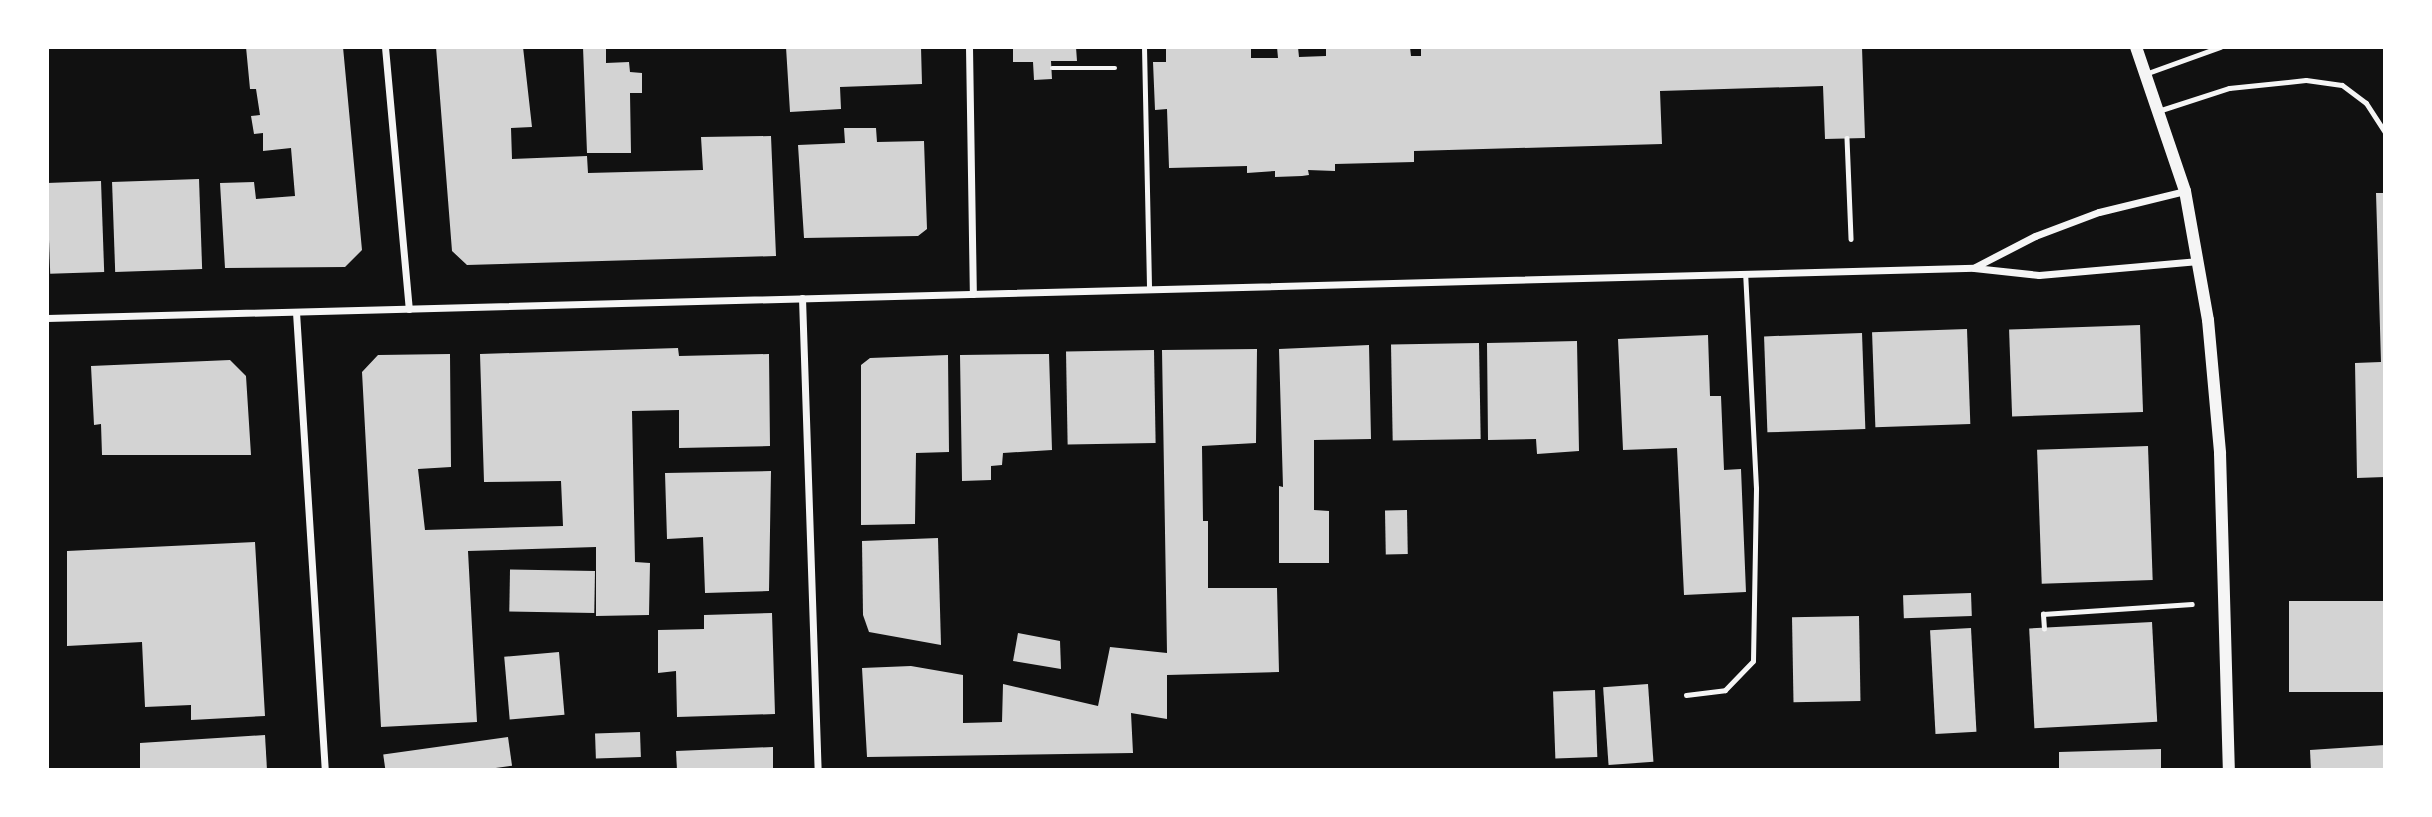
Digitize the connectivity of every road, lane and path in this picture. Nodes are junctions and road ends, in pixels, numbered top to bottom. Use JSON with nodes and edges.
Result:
{"nodes":[{"id":1,"x":385,"y":47,"type":"edge"},
{"id":2,"x":969,"y":47,"type":"edge"},
{"id":3,"x":1144,"y":47,"type":"edge"},
{"id":4,"x":2136,"y":47,"type":"edge"},
{"id":5,"x":2220,"y":47,"type":"edge"},
{"id":6,"x":1144,"y":67,"type":"junction"},
{"id":7,"x":1052,"y":68,"type":"dead end"},
{"id":8,"x":2145,"y":74,"type":"junction"},
{"id":9,"x":2158,"y":111,"type":"junction"},
{"id":10,"x":2385,"y":132,"type":"edge"},
{"id":11,"x":1847,"y":138,"type":"dead end"},
{"id":12,"x":2185,"y":191,"type":"junction"},
{"id":13,"x":2198,"y":261,"type":"junction"},
{"id":14,"x":1974,"y":268,"type":"junction"},
{"id":15,"x":1852,"y":271,"type":"junction"},
{"id":16,"x":1745,"y":274,"type":"junction"},
{"id":17,"x":1149,"y":290,"type":"junction"},
{"id":18,"x":973,"y":295,"type":"junction"},
{"id":19,"x":802,"y":298,"type":"junction"},
{"id":20,"x":409,"y":309,"type":"junction"},
{"id":21,"x":296,"y":312,"type":"junction"},
{"id":22,"x":47,"y":318,"type":"edge"},
{"id":23,"x":2225,"y":603,"type":"junction"},
{"id":24,"x":2044,"y":629,"type":"dead end"},
{"id":25,"x":1686,"y":695,"type":"dead end"},
{"id":26,"x":325,"y":770,"type":"edge"},
{"id":27,"x":818,"y":770,"type":"edge"},
{"id":28,"x":2229,"y":770,"type":"edge"}],
"edges":[{"from":1,"to":20,"type":"street"},
{"from":2,"to":18,"type":"street"},
{"from":3,"to":6,"type":"lane"},
{"from":4,"to":8,"type":"street"},
{"from":5,"to":8,"type":"lane"},
{"from":6,"to":7,"type":"path"},
{"from":6,"to":17,"type":"lane"},
{"from":8,"to":9,"type":"street"},
{"from":9,"to":10,"type":"lane"},
{"from":9,"to":12,"type":"street"},
{"from":11,"to":15,"type":"path"},
{"from":12,"to":13,"type":"street"},
{"from":12,"to":14,"type":"street"},
{"from":13,"to":14,"type":"street"},
{"from":13,"to":23,"type":"street"},
{"from":14,"to":15,"type":"street"},
{"from":15,"to":16,"type":"street"},
{"from":16,"to":17,"type":"street"},
{"from":16,"to":25,"type":"lane"},
{"from":17,"to":18,"type":"street"},
{"from":18,"to":19,"type":"street"},
{"from":19,"to":20,"type":"street"},
{"from":19,"to":27,"type":"street"},
{"from":20,"to":21,"type":"street"},
{"from":21,"to":22,"type":"street"},
{"from":21,"to":26,"type":"street"},
{"from":23,"to":24,"type":"path"},
{"from":23,"to":28,"type":"street"}]}
